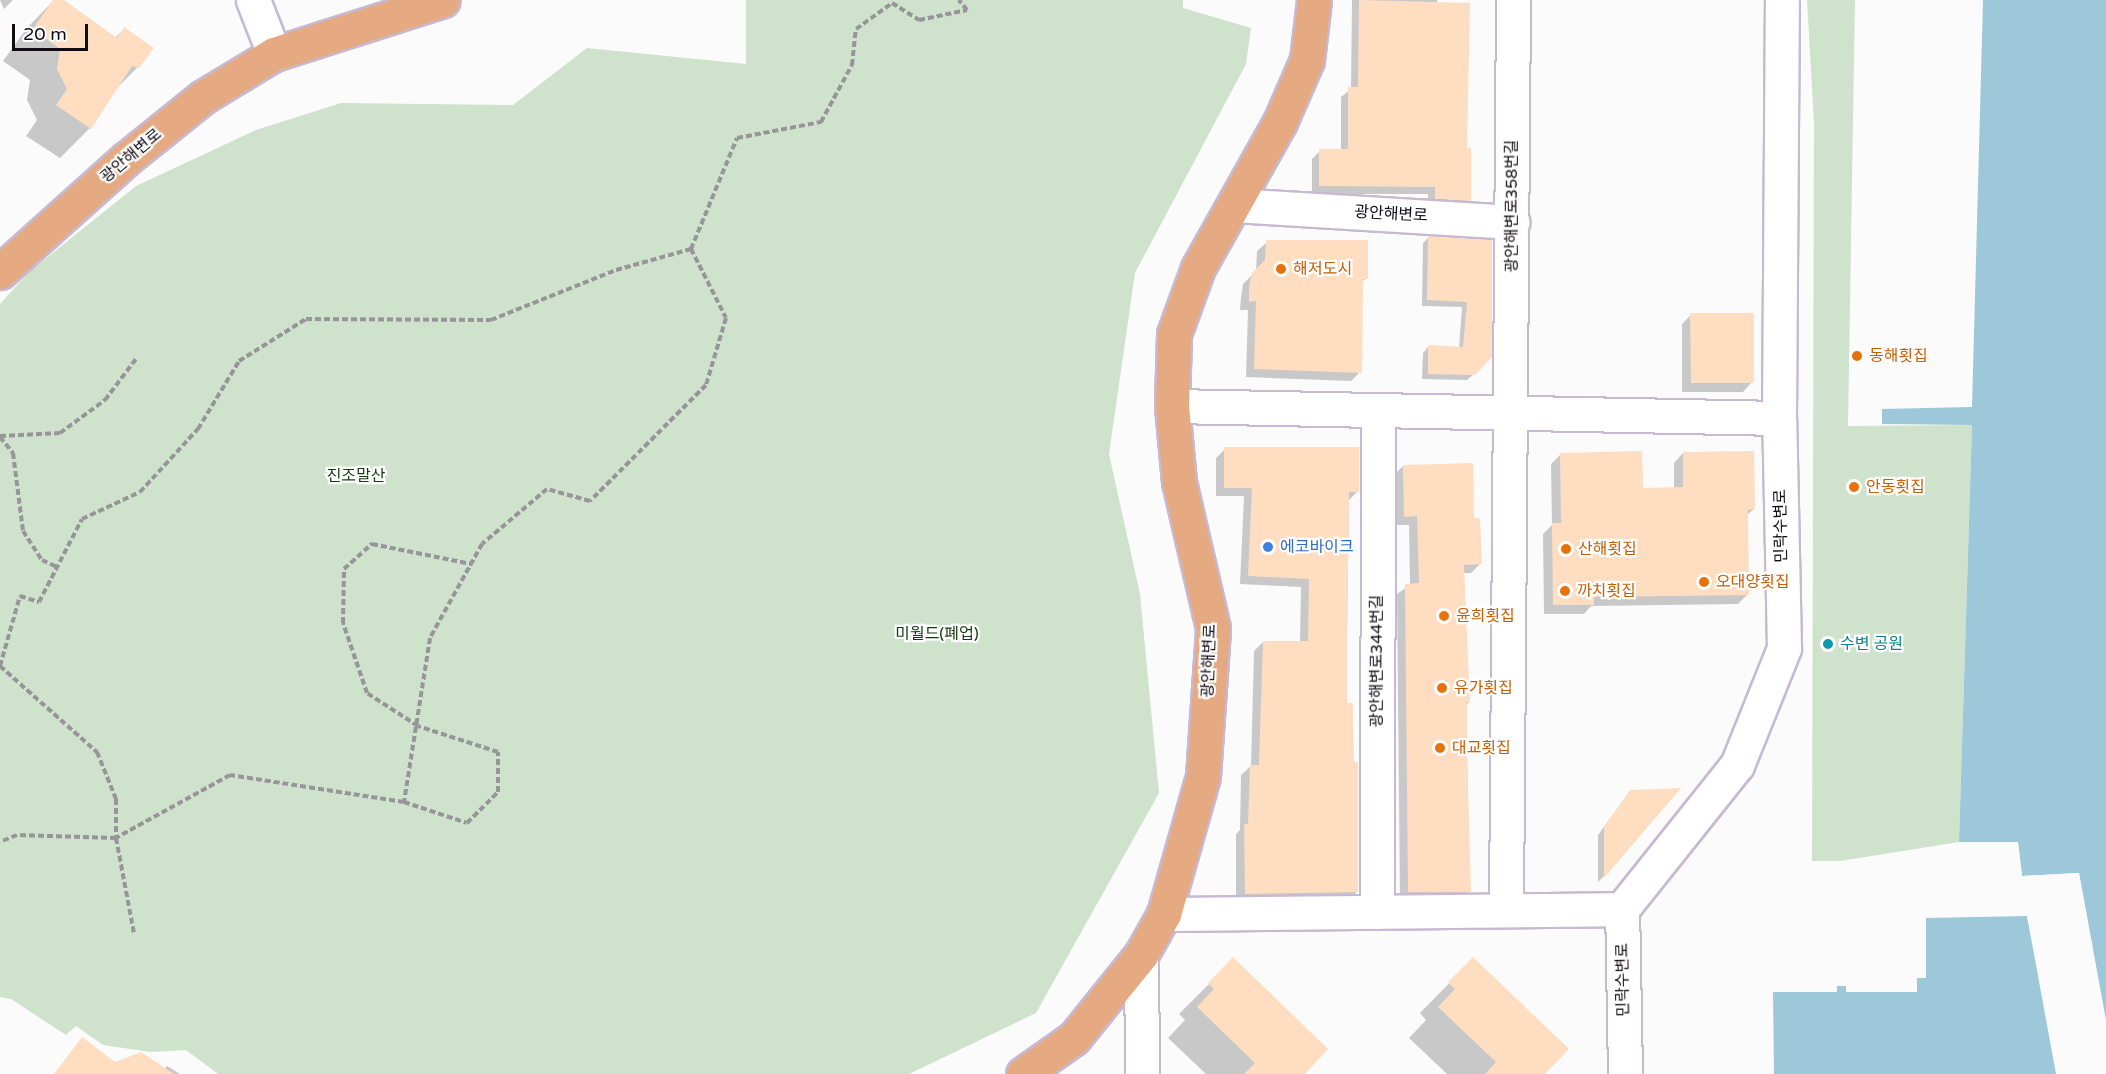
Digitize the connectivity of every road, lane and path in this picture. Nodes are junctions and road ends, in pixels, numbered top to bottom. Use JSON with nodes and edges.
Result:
{"nodes":[{"id":1,"x":253,"y":0,"type":"edge"},
{"id":2,"x":443,"y":0,"type":"edge"},
{"id":3,"x":959,"y":0,"type":"edge"},
{"id":4,"x":1314,"y":0,"type":"edge"},
{"id":5,"x":1513,"y":0,"type":"edge"},
{"id":6,"x":1782,"y":0,"type":"edge"},
{"id":7,"x":273,"y":54,"type":"junction"},
{"id":8,"x":1234,"y":205,"type":"junction"},
{"id":9,"x":1512,"y":222,"type":"junction"},
{"id":10,"x":691,"y":249,"type":"junction"},
{"id":11,"x":0,"y":272,"type":"edge"},
{"id":12,"x":136,"y":360,"type":"dead end"},
{"id":13,"x":1172,"y":406,"type":"junction"},
{"id":14,"x":1378,"y":410,"type":"junction"},
{"id":15,"x":1510,"y":413,"type":"junction"},
{"id":16,"x":1779,"y":418,"type":"junction"},
{"id":17,"x":0,"y":437,"type":"edge"},
{"id":18,"x":471,"y":564,"type":"junction"},
{"id":19,"x":57,"y":567,"type":"junction"},
{"id":20,"x":0,"y":666,"type":"edge"},
{"id":21,"x":418,"y":726,"type":"junction"},
{"id":22,"x":404,"y":802,"type":"junction"},
{"id":23,"x":116,"y":838,"type":"junction"},
{"id":24,"x":0,"y":842,"type":"edge"},
{"id":25,"x":1622,"y":909,"type":"junction"},
{"id":26,"x":1506,"y":910,"type":"junction"},
{"id":27,"x":1377,"y":912,"type":"junction"},
{"id":28,"x":1164,"y":914,"type":"junction"},
{"id":29,"x":134,"y":933,"type":"dead end"},
{"id":30,"x":1141,"y":955,"type":"junction"},
{"id":31,"x":1023,"y":1074,"type":"edge"},
{"id":32,"x":1142,"y":1074,"type":"edge"},
{"id":33,"x":1625,"y":1074,"type":"edge"}],
"edges":[{"from":1,"to":7,"type":"street"},
{"from":2,"to":7,"type":"main road","name":"광안해변로"},
{"from":3,"to":10,"type":"path"},
{"from":4,"to":8,"type":"main road","name":"광안해변로"},
{"from":5,"to":9,"type":"street","name":"광안해변로358번길"},
{"from":6,"to":16,"type":"street","name":"민락수변로"},
{"from":7,"to":11,"type":"main road","name":"광안해변로"},
{"from":8,"to":9,"type":"street","name":"광안해변로"},
{"from":8,"to":13,"type":"main road","name":"광안해변로"},
{"from":9,"to":15,"type":"street","name":"광안해변로358번길"},
{"from":10,"to":18,"type":"path"},
{"from":10,"to":19,"type":"path"},
{"from":12,"to":17,"type":"path"},
{"from":13,"to":14,"type":"street"},
{"from":13,"to":28,"type":"main road","name":"광안해변로"},
{"from":14,"to":15,"type":"street"},
{"from":14,"to":27,"type":"street","name":"광안해변로344번길"},
{"from":15,"to":16,"type":"street"},
{"from":15,"to":26,"type":"street"},
{"from":16,"to":25,"type":"street","name":"민락수변로"},
{"from":17,"to":19,"type":"path"},
{"from":18,"to":21,"type":"path"},
{"from":18,"to":21,"type":"path"},
{"from":19,"to":20,"type":"path"},
{"from":20,"to":23,"type":"path"},
{"from":21,"to":22,"type":"path"},
{"from":21,"to":22,"type":"path"},
{"from":22,"to":23,"type":"path"},
{"from":23,"to":24,"type":"path"},
{"from":23,"to":29,"type":"path"},
{"from":25,"to":26,"type":"street"},
{"from":25,"to":33,"type":"street","name":"민락수변로"},
{"from":26,"to":27,"type":"street"},
{"from":27,"to":28,"type":"street"},
{"from":28,"to":30,"type":"main road","name":"광안해변로"},
{"from":30,"to":31,"type":"main road","name":"광안해변로"},
{"from":30,"to":32,"type":"street"}]}
